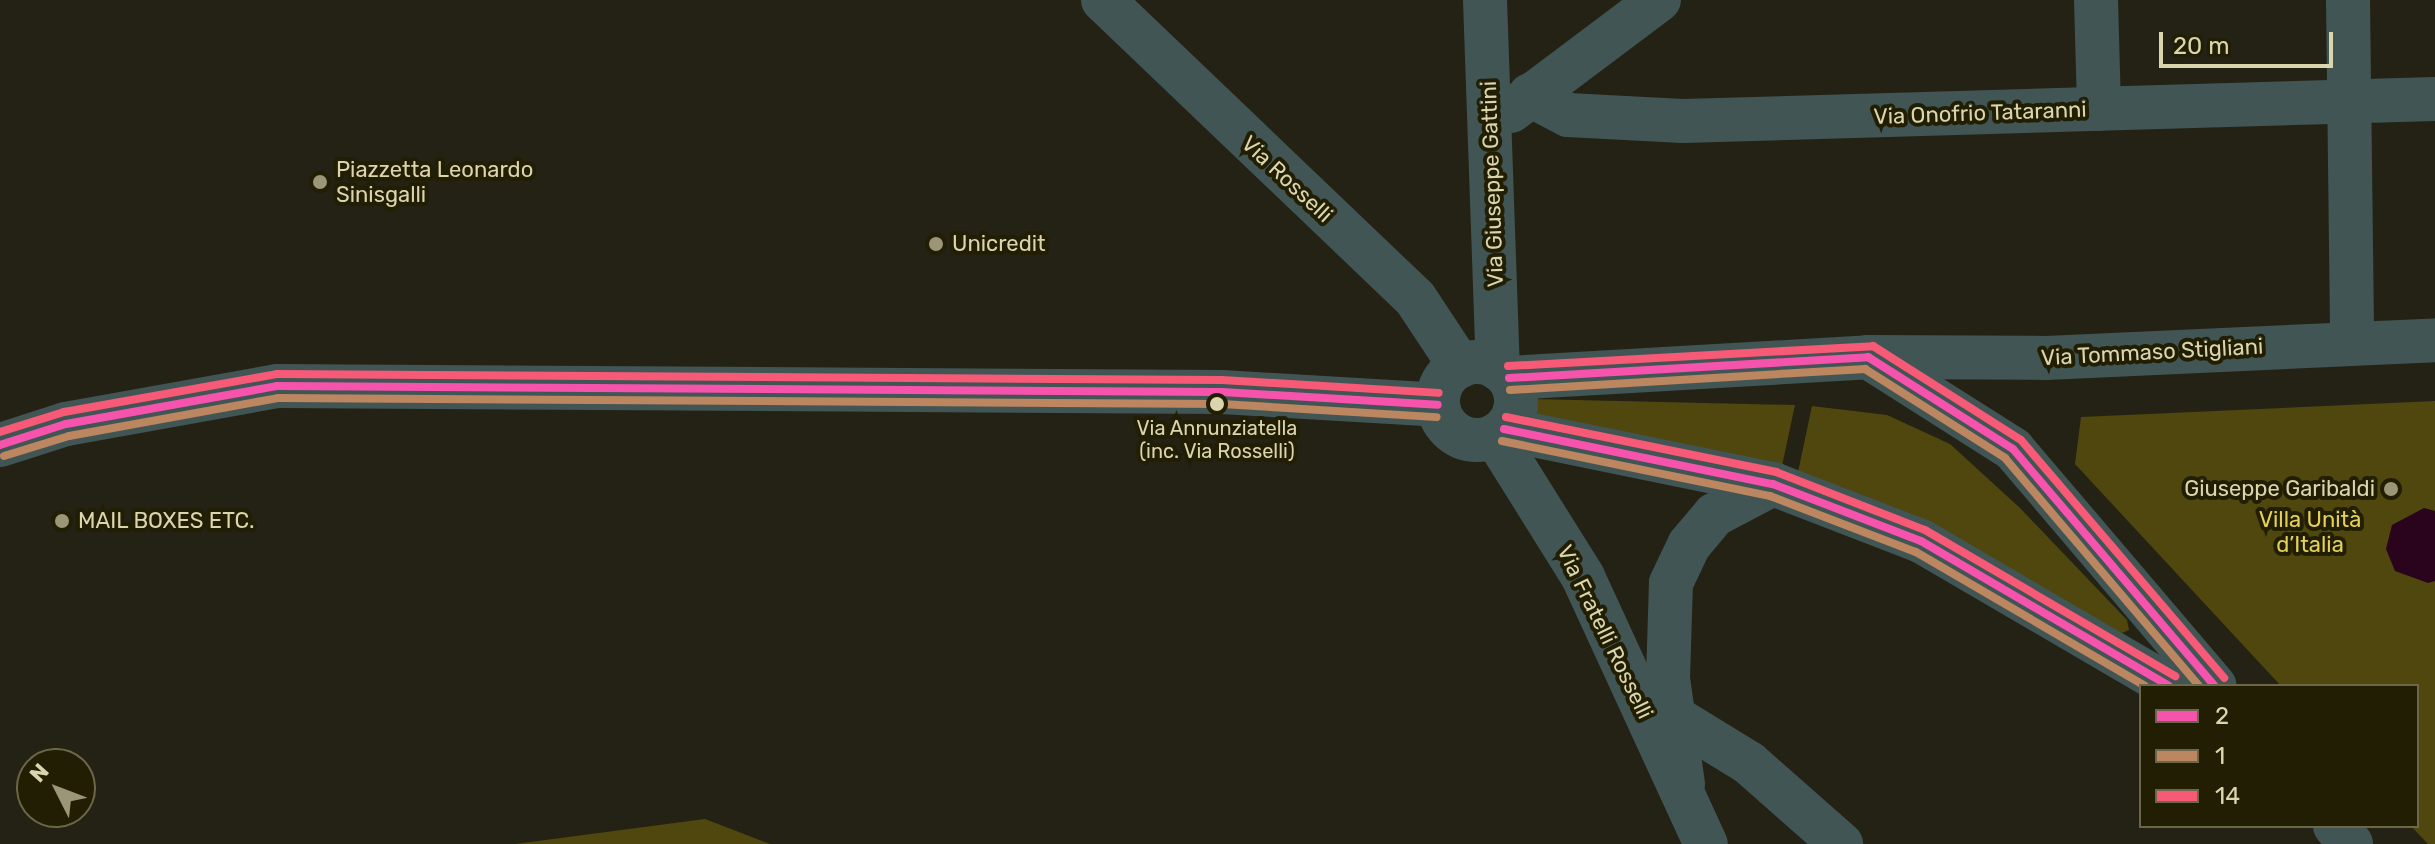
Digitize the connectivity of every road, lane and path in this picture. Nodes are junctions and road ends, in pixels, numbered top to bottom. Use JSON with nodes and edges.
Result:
{"nodes":[{"id":1,"x":1103,"y":0,"type":"edge"},
{"id":2,"x":1485,"y":0,"type":"edge"},
{"id":3,"x":1659,"y":0,"type":"edge"},
{"id":4,"x":2096,"y":0,"type":"edge"},
{"id":5,"x":2348,"y":0,"type":"edge"},
{"id":6,"x":1530,"y":95,"type":"junction"},
{"id":7,"x":2435,"y":99,"type":"edge"},
{"id":8,"x":2349,"y":103,"type":"junction"},
{"id":9,"x":2099,"y":109,"type":"junction"},
{"id":10,"x":1492,"y":128,"type":"junction"},
{"id":11,"x":2435,"y":340,"type":"edge"},
{"id":12,"x":2352,"y":343,"type":"junction"},
{"id":13,"x":1868,"y":357,"type":"junction"},
{"id":14,"x":1489,"y":371,"type":"junction"},
{"id":15,"x":1438,"y":405,"type":"junction"},
{"id":16,"x":1500,"y":433,"type":"junction"},
{"id":17,"x":0,"y":445,"type":"edge"},
{"id":18,"x":1773,"y":484,"type":"junction"},
{"id":19,"x":2166,"y":684,"type":"edge"},
{"id":20,"x":2213,"y":684,"type":"edge"},
{"id":21,"x":1674,"y":717,"type":"junction"},
{"id":22,"x":1684,"y":790,"type":"junction"},
{"id":23,"x":2337,"y":828,"type":"edge"},
{"id":24,"x":1706,"y":844,"type":"edge"},
{"id":25,"x":1841,"y":844,"type":"edge"},
{"id":26,"x":2351,"y":844,"type":"edge"}],
"edges":[{"from":1,"to":14,"type":"street","name":"Via Rosselli"},
{"from":2,"to":10,"type":"street","name":"Via Giuseppe Gattini"},
{"from":3,"to":6,"type":"street"},
{"from":4,"to":9,"type":"street"},
{"from":5,"to":8,"type":"street"},
{"from":6,"to":9,"type":"street","name":"Via Onofrio Tataranni"},
{"from":6,"to":10,"type":"street"},
{"from":7,"to":8,"type":"street","name":"Via Onofrio Tataranni"},
{"from":8,"to":9,"type":"street","name":"Via Onofrio Tataranni"},
{"from":8,"to":12,"type":"street"},
{"from":10,"to":14,"type":"street","name":"Via Giuseppe Gattini"},
{"from":11,"to":12,"type":"street","name":"Via Tommaso Stigliani"},
{"from":12,"to":13,"type":"street","name":"Via Tommaso Stigliani"},
{"from":13,"to":14,"type":"street","name":"Via Tommaso Stigliani"},
{"from":13,"to":20,"type":"street"},
{"from":14,"to":15,"type":"street"},
{"from":14,"to":16,"type":"street"},
{"from":15,"to":16,"type":"street"},
{"from":15,"to":17,"type":"street"},
{"from":16,"to":18,"type":"street"},
{"from":16,"to":22,"type":"street","name":"Via Fratelli Rosselli"},
{"from":18,"to":19,"type":"street"},
{"from":18,"to":21,"type":"street","name":"Via Fratelli Rosselli"},
{"from":21,"to":22,"type":"street","name":"Via Fratelli Rosselli"},
{"from":21,"to":25,"type":"street"},
{"from":22,"to":24,"type":"street","name":"Via Fratelli Rosselli"},
{"from":23,"to":26,"type":"street"}]}
